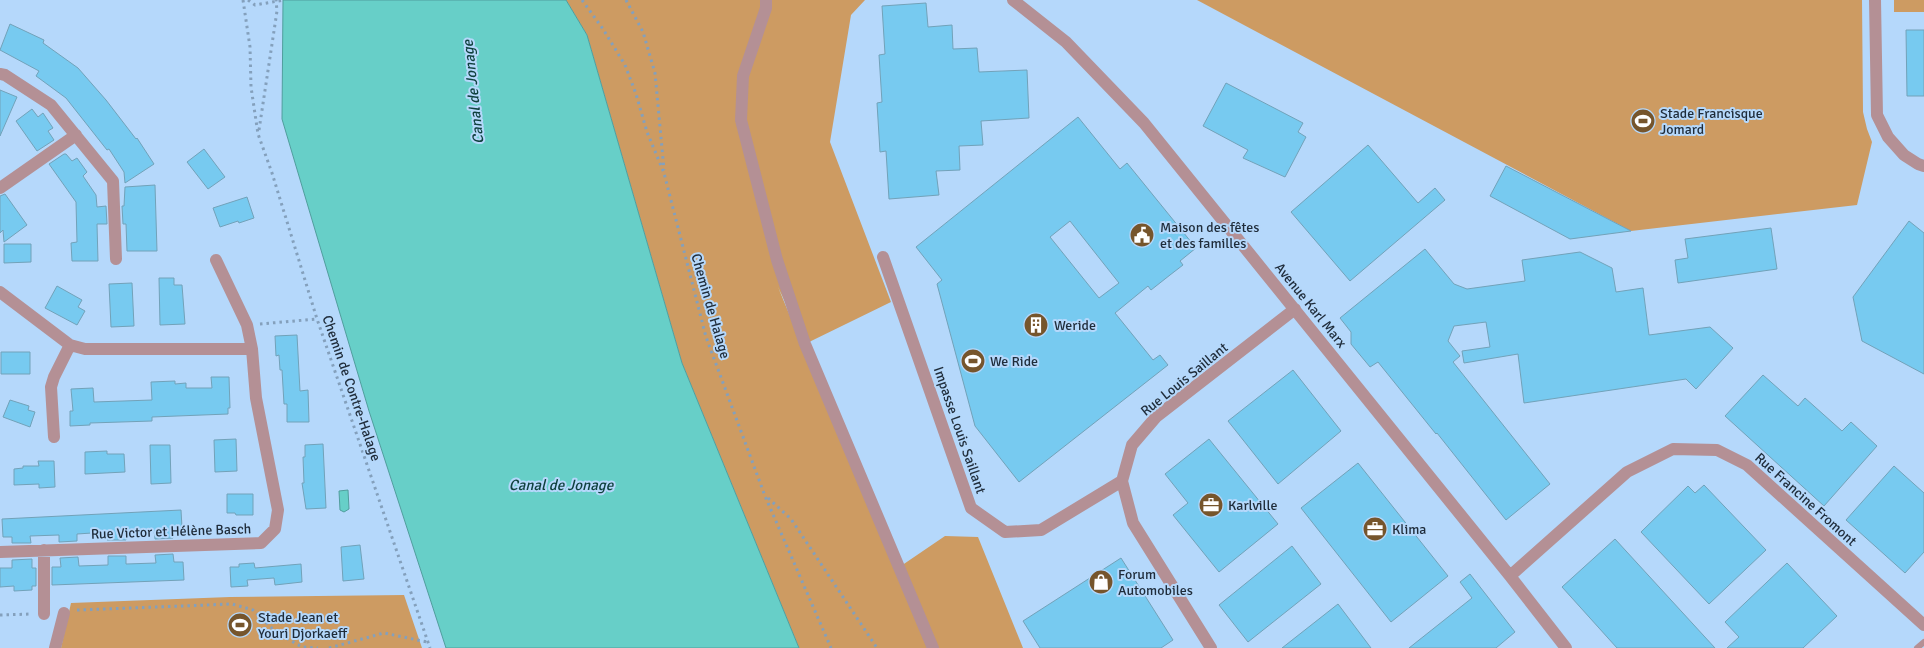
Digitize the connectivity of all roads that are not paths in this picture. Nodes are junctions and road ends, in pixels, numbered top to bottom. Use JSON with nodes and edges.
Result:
{"nodes":[{"id":1,"x":766,"y":0,"type":"edge"},
{"id":2,"x":1013,"y":0,"type":"edge"},
{"id":3,"x":1875,"y":0,"type":"edge"},
{"id":4,"x":0,"y":74,"type":"edge"},
{"id":5,"x":76,"y":135,"type":"junction"},
{"id":6,"x":1924,"y":166,"type":"edge"},
{"id":7,"x":0,"y":188,"type":"edge"},
{"id":8,"x":883,"y":257,"type":"dead end"},
{"id":9,"x":116,"y":259,"type":"dead end"},
{"id":10,"x":216,"y":260,"type":"dead end"},
{"id":11,"x":0,"y":292,"type":"edge"},
{"id":12,"x":1295,"y":309,"type":"junction"},
{"id":13,"x":70,"y":345,"type":"junction"},
{"id":14,"x":252,"y":349,"type":"junction"},
{"id":15,"x":54,"y":437,"type":"dead end"},
{"id":16,"x":1122,"y":481,"type":"junction"},
{"id":17,"x":44,"y":550,"type":"junction"},
{"id":18,"x":0,"y":552,"type":"edge"},
{"id":19,"x":1510,"y":576,"type":"junction"},
{"id":20,"x":64,"y":613,"type":"road end"},
{"id":21,"x":44,"y":614,"type":"road end"},
{"id":22,"x":1924,"y":625,"type":"edge"},
{"id":23,"x":1924,"y":642,"type":"edge"},
{"id":24,"x":55,"y":648,"type":"edge"},
{"id":25,"x":933,"y":648,"type":"edge"},
{"id":26,"x":1211,"y":648,"type":"edge"},
{"id":27,"x":1566,"y":648,"type":"edge"},
{"id":28,"x":1917,"y":648,"type":"edge"}],
"edges":[{"from":1,"to":25,"type":"street"},
{"from":2,"to":12,"type":"street","name":"Avenue Karl Marx"},
{"from":3,"to":6,"type":"street"},
{"from":4,"to":5,"type":"street"},
{"from":5,"to":7,"type":"street"},
{"from":5,"to":9,"type":"street"},
{"from":8,"to":16,"type":"street","name":"Impasse Louis Saillant"},
{"from":10,"to":14,"type":"street","name":"Rue Victor et Hélène Basch"},
{"from":11,"to":13,"type":"street"},
{"from":12,"to":16,"type":"street","name":"Rue Louis Saillant"},
{"from":12,"to":19,"type":"street","name":"Avenue Karl Marx"},
{"from":13,"to":14,"type":"street"},
{"from":13,"to":15,"type":"street"},
{"from":14,"to":17,"type":"street","name":"Rue Victor et Hélène Basch"},
{"from":16,"to":26,"type":"street"},
{"from":17,"to":18,"type":"street","name":"Rue Victor et Hélène Basch"},
{"from":17,"to":21,"type":"street"},
{"from":19,"to":22,"type":"street","name":"Rue Francine Fromont"},
{"from":19,"to":27,"type":"street","name":"Avenue Karl Marx"},
{"from":20,"to":24,"type":"street"},
{"from":23,"to":28,"type":"lane"}]}
